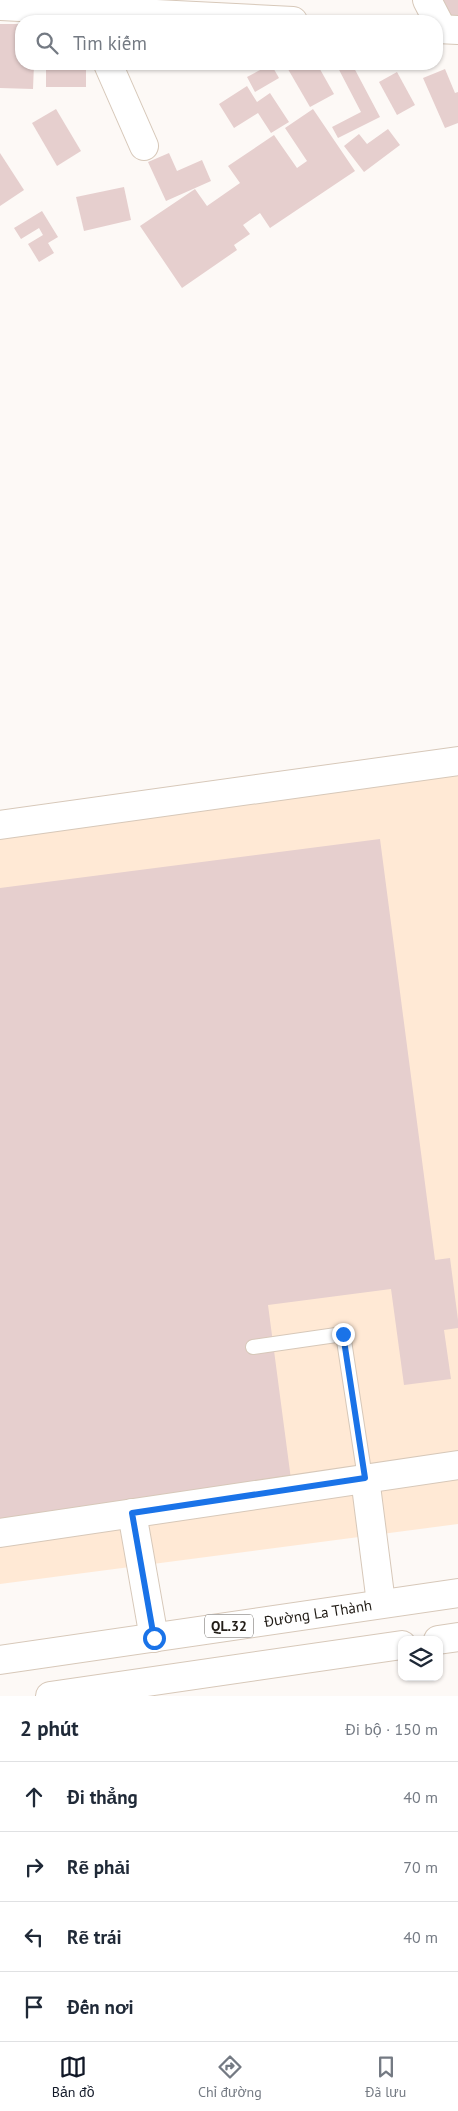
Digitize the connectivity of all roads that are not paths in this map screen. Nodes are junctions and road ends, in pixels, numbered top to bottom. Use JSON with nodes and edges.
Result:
{"nodes":[{"id":1,"x":427,"y":0,"type":"edge"},
{"id":2,"x":0,"y":6,"type":"edge"},
{"id":3,"x":79,"y":15,"type":"edge"},
{"id":4,"x":436,"y":15,"type":"edge"},
{"id":5,"x":111,"y":70,"type":"edge"},
{"id":6,"x":144,"y":146,"type":"dead end"},
{"id":7,"x":458,"y":761,"type":"edge"},
{"id":8,"x":0,"y":825,"type":"edge"},
{"id":9,"x":254,"y":1347,"type":"dead end"},
{"id":10,"x":458,"y":1465,"type":"edge"},
{"id":11,"x":365,"y":1478,"type":"junction"},
{"id":12,"x":132,"y":1513,"type":"junction"},
{"id":13,"x":0,"y":1533,"type":"edge"},
{"id":14,"x":458,"y":1593,"type":"edge"},
{"id":15,"x":381,"y":1603,"type":"junction"},
{"id":16,"x":458,"y":1637,"type":"edge"},
{"id":17,"x":154,"y":1638,"type":"junction"},
{"id":18,"x":443,"y":1639,"type":"edge"},
{"id":19,"x":398,"y":1646,"type":"edge"},
{"id":20,"x":0,"y":1660,"type":"edge"},
{"id":21,"x":50,"y":1696,"type":"edge"}],
"edges":[{"from":1,"to":4,"type":"main road"},
{"from":2,"to":3,"type":"main road"},
{"from":5,"to":6,"type":"main road"},
{"from":7,"to":8,"type":"main road"},
{"from":9,"to":11,"type":"lane"},
{"from":10,"to":11,"type":"main road"},
{"from":11,"to":12,"type":"main road"},
{"from":11,"to":15,"type":"main road"},
{"from":12,"to":13,"type":"main road"},
{"from":12,"to":17,"type":"main road"},
{"from":14,"to":15,"type":"main road","name":"Đường La Thành","number":"QL.32"},
{"from":15,"to":17,"type":"main road","name":"Đường La Thành","number":"QL.32"},
{"from":16,"to":18,"type":"main road"},
{"from":17,"to":20,"type":"main road","name":"Đường La Thành","number":"QL.32"},
{"from":19,"to":21,"type":"main road"}]}
